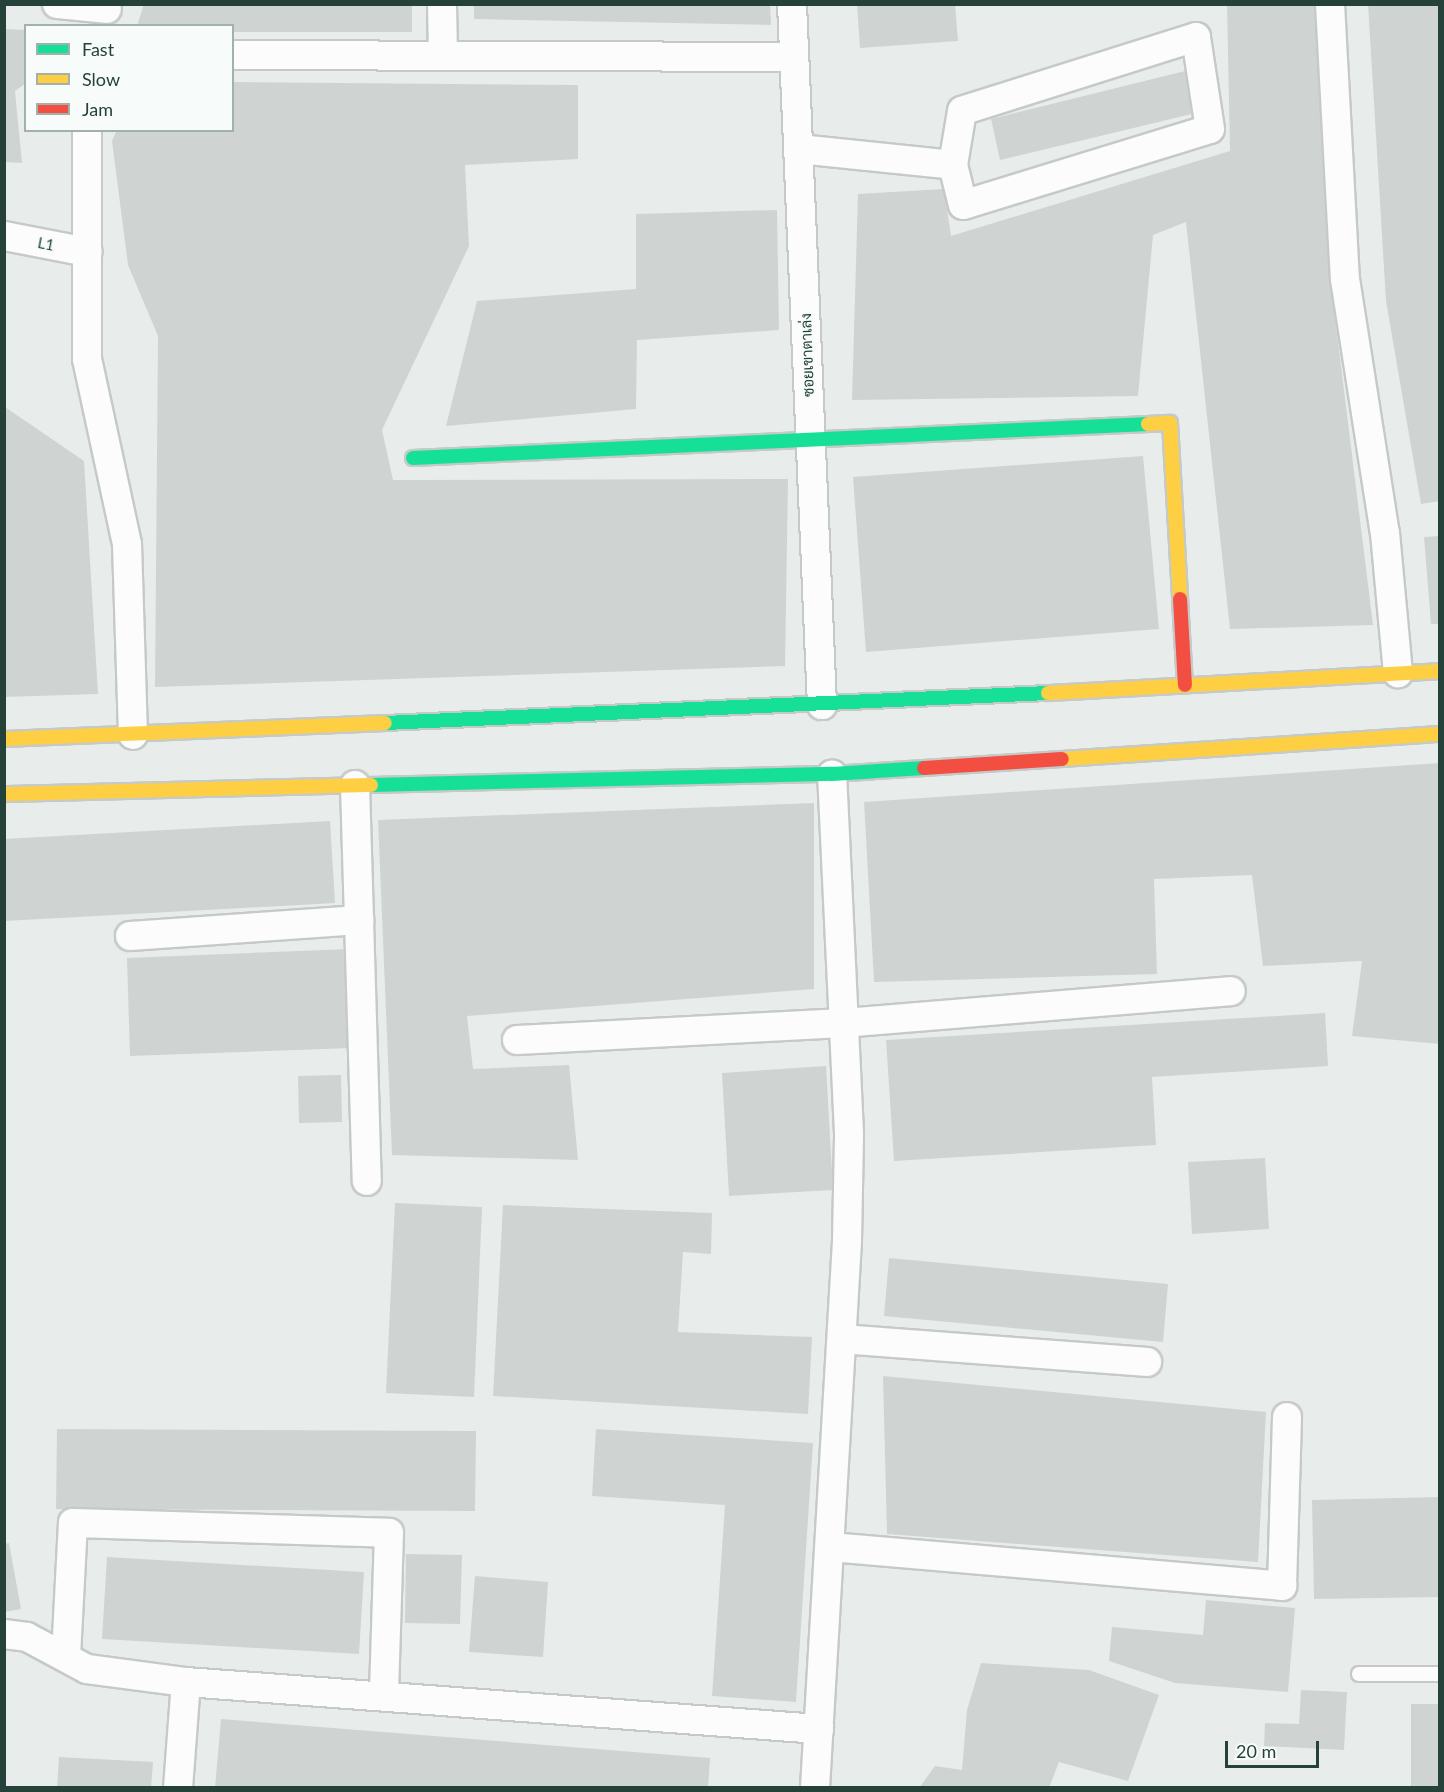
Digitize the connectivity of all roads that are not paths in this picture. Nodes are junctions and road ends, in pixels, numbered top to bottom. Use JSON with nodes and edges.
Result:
{"nodes":[{"id":1,"x":57,"y":4,"type":"edge"},
{"id":2,"x":442,"y":4,"type":"edge"},
{"id":3,"x":792,"y":4,"type":"edge"},
{"id":4,"x":1330,"y":4,"type":"edge"},
{"id":5,"x":106,"y":13,"type":"edge"},
{"id":6,"x":234,"y":55,"type":"edge"},
{"id":7,"x":442,"y":56,"type":"junction"},
{"id":8,"x":795,"y":57,"type":"junction"},
{"id":9,"x":87,"y":132,"type":"edge"},
{"id":10,"x":799,"y":149,"type":"junction"},
{"id":11,"x":953,"y":165,"type":"junction"},
{"id":12,"x":4,"y":236,"type":"edge"},
{"id":13,"x":87,"y":252,"type":"junction"},
{"id":14,"x":811,"y":440,"type":"junction"},
{"id":15,"x":413,"y":458,"type":"dead end"},
{"id":16,"x":1440,"y":671,"type":"edge"},
{"id":17,"x":1398,"y":673,"type":"junction"},
{"id":18,"x":1185,"y":685,"type":"junction"},
{"id":19,"x":822,"y":705,"type":"junction"},
{"id":20,"x":1440,"y":734,"type":"edge"},
{"id":21,"x":132,"y":735,"type":"junction"},
{"id":22,"x":4,"y":739,"type":"edge"},
{"id":23,"x":832,"y":774,"type":"junction"},
{"id":24,"x":355,"y":785,"type":"junction"},
{"id":25,"x":4,"y":794,"type":"edge"},
{"id":26,"x":359,"y":920,"type":"junction"},
{"id":27,"x":130,"y":936,"type":"dead end"},
{"id":28,"x":1231,"y":992,"type":"dead end"},
{"id":29,"x":844,"y":1023,"type":"junction"},
{"id":30,"x":517,"y":1040,"type":"dead end"},
{"id":31,"x":367,"y":1181,"type":"dead end"},
{"id":32,"x":842,"y":1339,"type":"junction"},
{"id":33,"x":1147,"y":1362,"type":"dead end"},
{"id":34,"x":1287,"y":1417,"type":"dead end"},
{"id":35,"x":830,"y":1547,"type":"junction"},
{"id":36,"x":4,"y":1634,"type":"edge"},
{"id":37,"x":66,"y":1656,"type":"junction"},
{"id":38,"x":1359,"y":1674,"type":"dead end"},
{"id":39,"x":1440,"y":1674,"type":"edge"},
{"id":40,"x":186,"y":1682,"type":"junction"},
{"id":41,"x":384,"y":1696,"type":"junction"},
{"id":42,"x":819,"y":1729,"type":"junction"},
{"id":43,"x":178,"y":1788,"type":"edge"},
{"id":44,"x":815,"y":1788,"type":"edge"}],
"edges":[{"from":1,"to":5,"type":"street"},
{"from":2,"to":7,"type":"street"},
{"from":3,"to":8,"type":"street","name":"ซอยเขาตาเล่ง"},
{"from":4,"to":17,"type":"street"},
{"from":6,"to":7,"type":"street"},
{"from":7,"to":8,"type":"street"},
{"from":8,"to":10,"type":"street","name":"ซอยเขาตาเล่ง"},
{"from":9,"to":13,"type":"street"},
{"from":10,"to":11,"type":"street"},
{"from":10,"to":14,"type":"street","name":"ซอยเขาตาเล่ง"},
{"from":11,"to":11,"type":"street"},
{"from":12,"to":13,"type":"street","name":"L1"},
{"from":13,"to":21,"type":"street"},
{"from":14,"to":15,"type":"main road"},
{"from":14,"to":18,"type":"main road"},
{"from":14,"to":19,"type":"street","name":"ซอยเขาตาเล่ง"},
{"from":16,"to":17,"type":"main road"},
{"from":17,"to":18,"type":"main road"},
{"from":18,"to":19,"type":"main road"},
{"from":19,"to":21,"type":"main road"},
{"from":20,"to":23,"type":"main road"},
{"from":21,"to":22,"type":"main road"},
{"from":23,"to":24,"type":"main road"},
{"from":23,"to":29,"type":"street"},
{"from":24,"to":25,"type":"main road"},
{"from":24,"to":26,"type":"street"},
{"from":26,"to":27,"type":"street"},
{"from":26,"to":31,"type":"street"},
{"from":28,"to":29,"type":"street"},
{"from":29,"to":30,"type":"street"},
{"from":29,"to":32,"type":"street"},
{"from":32,"to":33,"type":"street"},
{"from":32,"to":35,"type":"street"},
{"from":34,"to":35,"type":"street"},
{"from":35,"to":42,"type":"street"},
{"from":36,"to":37,"type":"street"},
{"from":37,"to":40,"type":"street"},
{"from":37,"to":41,"type":"street"},
{"from":38,"to":39,"type":"lane"},
{"from":40,"to":41,"type":"street"},
{"from":40,"to":43,"type":"street"},
{"from":41,"to":42,"type":"street"},
{"from":42,"to":44,"type":"street"}]}
